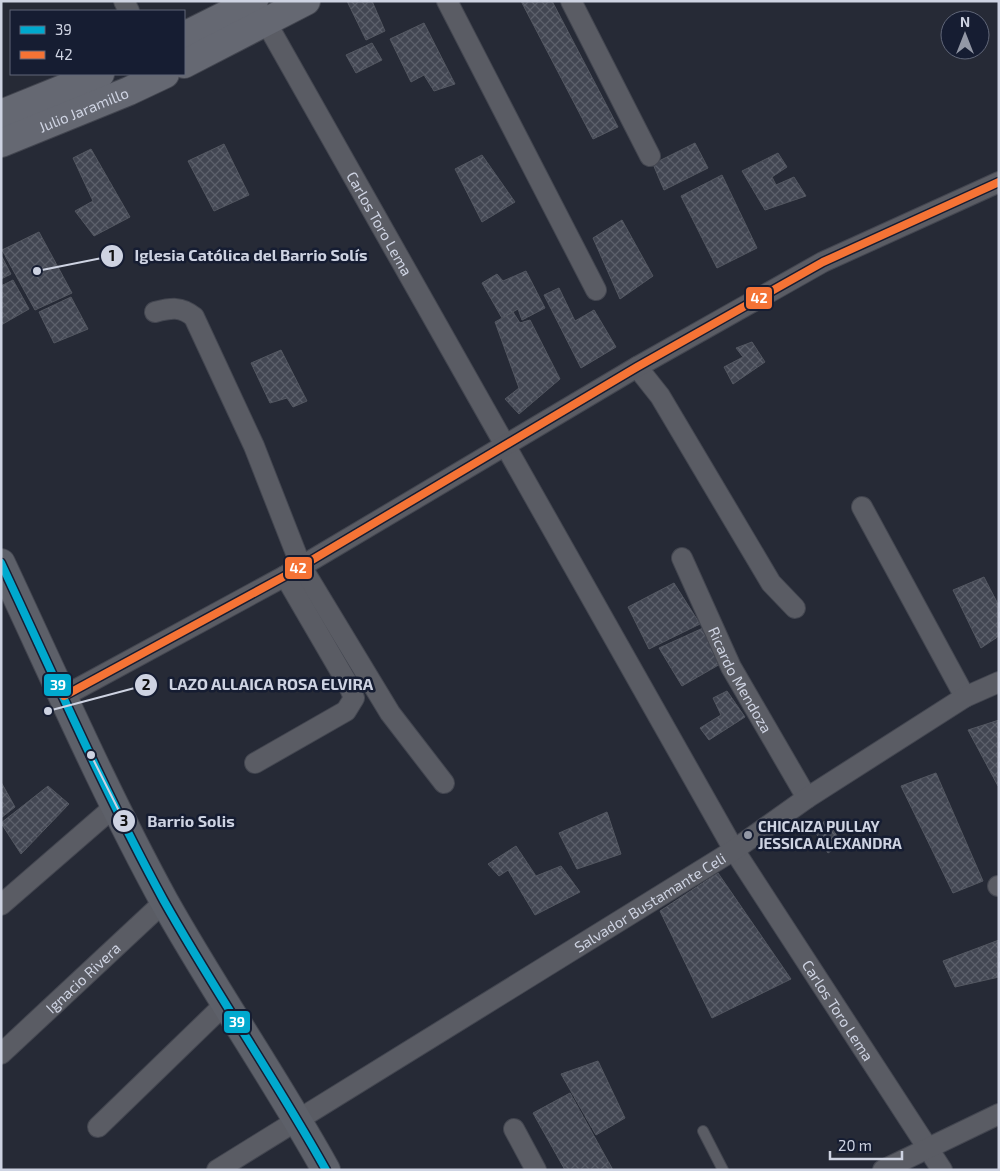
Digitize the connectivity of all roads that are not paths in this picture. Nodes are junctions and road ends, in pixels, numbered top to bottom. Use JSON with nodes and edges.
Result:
{"nodes":[{"id":1,"x":306,"y":1,"type":"edge"},
{"id":2,"x":447,"y":1,"type":"edge"},
{"id":3,"x":571,"y":1,"type":"edge"},
{"id":4,"x":257,"y":9,"type":"edge"},
{"id":5,"x":185,"y":36,"type":"edge"},
{"id":6,"x":185,"y":63,"type":"edge"},
{"id":7,"x":98,"y":75,"type":"edge"},
{"id":8,"x":163,"y":75,"type":"edge"},
{"id":9,"x":1,"y":114,"type":"edge"},
{"id":10,"x":1,"y":143,"type":"edge"},
{"id":11,"x":650,"y":156,"type":"dead end"},
{"id":12,"x":999,"y":182,"type":"edge"},
{"id":13,"x":596,"y":290,"type":"dead end"},
{"id":14,"x":155,"y":312,"type":"dead end"},
{"id":15,"x":637,"y":367,"type":"junction"},
{"id":16,"x":505,"y":446,"type":"junction"},
{"id":17,"x":862,"y":507,"type":"dead end"},
{"id":18,"x":682,"y":558,"type":"dead end"},
{"id":19,"x":1,"y":563,"type":"edge"},
{"id":20,"x":293,"y":571,"type":"junction"},
{"id":21,"x":795,"y":608,"type":"dead end"},
{"id":22,"x":999,"y":682,"type":"edge"},
{"id":23,"x":64,"y":696,"type":"junction"},
{"id":24,"x":965,"y":697,"type":"junction"},
{"id":25,"x":255,"y":763,"type":"dead end"},
{"id":26,"x":444,"y":783,"type":"dead end"},
{"id":27,"x":807,"y":798,"type":"junction"},
{"id":28,"x":115,"y":806,"type":"junction"},
{"id":29,"x":734,"y":850,"type":"junction"},
{"id":30,"x":164,"y":902,"type":"junction"},
{"id":31,"x":1,"y":905,"type":"edge"},
{"id":32,"x":226,"y":1003,"type":"junction"},
{"id":33,"x":1,"y":1054,"type":"edge"},
{"id":34,"x":999,"y":1114,"type":"edge"},
{"id":35,"x":299,"y":1121,"type":"junction"},
{"id":36,"x":98,"y":1127,"type":"dead end"},
{"id":37,"x":514,"y":1129,"type":"dead end"},
{"id":38,"x":703,"y":1131,"type":"dead end"},
{"id":39,"x":930,"y":1148,"type":"junction"},
{"id":40,"x":218,"y":1170,"type":"edge"},
{"id":41,"x":326,"y":1170,"type":"edge"},
{"id":42,"x":536,"y":1170,"type":"edge"},
{"id":43,"x":723,"y":1170,"type":"edge"},
{"id":44,"x":883,"y":1170,"type":"edge"},
{"id":45,"x":942,"y":1170,"type":"edge"}],
"edges":[{"from":1,"to":4,"type":"main road"},
{"from":2,"to":13,"type":"street"},
{"from":3,"to":11,"type":"street"},
{"from":4,"to":5,"type":"main road"},
{"from":4,"to":6,"type":"main road"},
{"from":4,"to":16,"type":"street","name":"Carlos Toro Lema"},
{"from":7,"to":9,"type":"main road","name":"Julio Jaramillo"},
{"from":8,"to":10,"type":"main road","name":"Julio Jaramillo"},
{"from":12,"to":15,"type":"street"},
{"from":14,"to":20,"type":"street"},
{"from":15,"to":16,"type":"street"},
{"from":15,"to":21,"type":"street"},
{"from":16,"to":20,"type":"street"},
{"from":16,"to":29,"type":"street","name":"Carlos Toro Lema"},
{"from":17,"to":24,"type":"street"},
{"from":18,"to":27,"type":"street","name":"Ricardo Mendoza"},
{"from":19,"to":23,"type":"street"},
{"from":20,"to":23,"type":"street"},
{"from":20,"to":25,"type":"street"},
{"from":20,"to":26,"type":"street"},
{"from":22,"to":24,"type":"street","name":"Salvador Bustamante Celi"},
{"from":23,"to":28,"type":"street"},
{"from":24,"to":27,"type":"street","name":"Salvador Bustamante Celi"},
{"from":27,"to":29,"type":"street","name":"Salvador Bustamante Celi"},
{"from":28,"to":30,"type":"street"},
{"from":28,"to":31,"type":"street"},
{"from":29,"to":35,"type":"street","name":"Salvador Bustamante Celi"},
{"from":29,"to":39,"type":"street","name":"Carlos Toro Lema"},
{"from":30,"to":32,"type":"street"},
{"from":30,"to":33,"type":"street","name":"Ignacio Rivera"},
{"from":32,"to":35,"type":"street"},
{"from":32,"to":36,"type":"street"},
{"from":34,"to":39,"type":"street"},
{"from":35,"to":40,"type":"street","name":"Salvador Bustamante Celi"},
{"from":35,"to":41,"type":"street"},
{"from":37,"to":42,"type":"street"},
{"from":38,"to":43,"type":"lane"},
{"from":39,"to":44,"type":"street"},
{"from":39,"to":45,"type":"street","name":"Carlos Toro Lema"}]}
